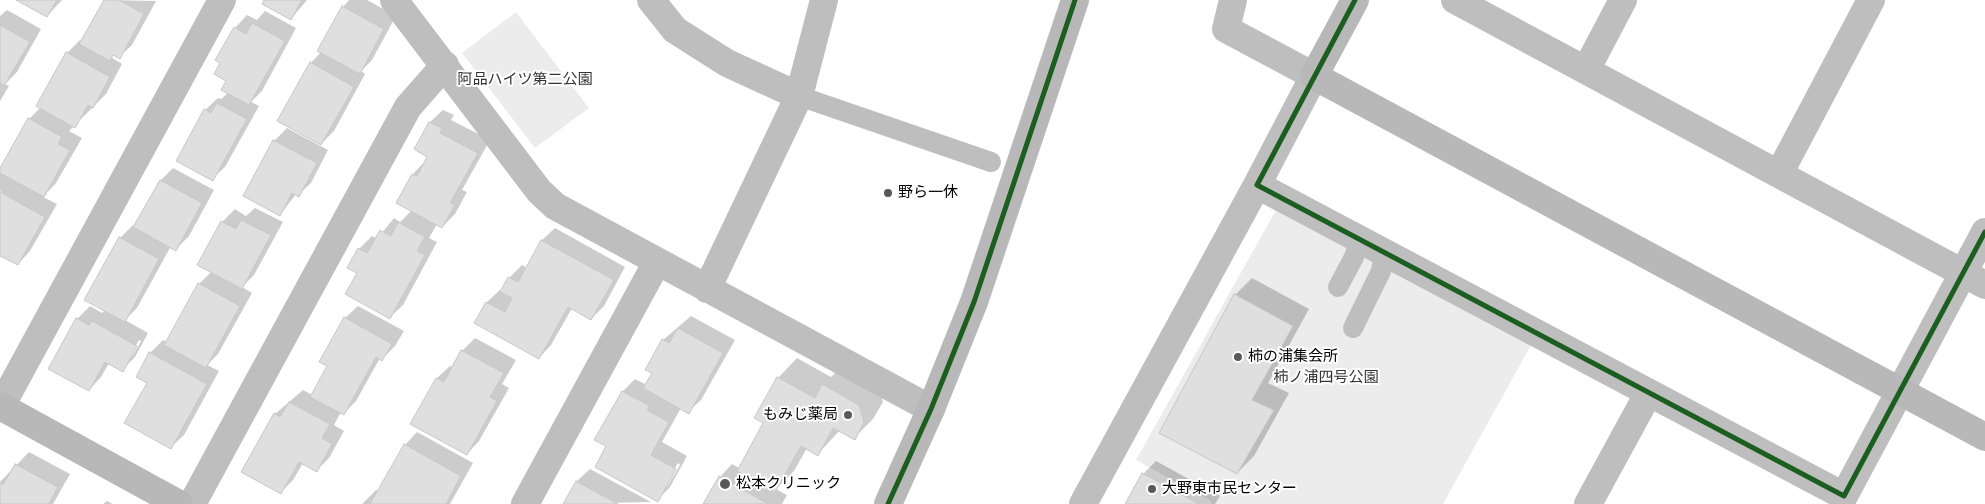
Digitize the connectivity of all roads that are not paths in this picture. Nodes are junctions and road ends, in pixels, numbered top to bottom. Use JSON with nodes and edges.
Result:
{"nodes":[{"id":1,"x":222,"y":0,"type":"edge"},
{"id":2,"x":394,"y":0,"type":"edge"},
{"id":3,"x":650,"y":0,"type":"edge"},
{"id":4,"x":824,"y":0,"type":"edge"},
{"id":5,"x":1075,"y":0,"type":"edge"},
{"id":6,"x":1233,"y":0,"type":"edge"},
{"id":7,"x":1355,"y":0,"type":"edge"},
{"id":8,"x":1455,"y":0,"type":"edge"},
{"id":9,"x":1623,"y":0,"type":"edge"},
{"id":10,"x":1871,"y":0,"type":"edge"},
{"id":11,"x":444,"y":65,"type":"junction"},
{"id":12,"x":1586,"y":70,"type":"junction"},
{"id":13,"x":1314,"y":76,"type":"junction"},
{"id":14,"x":799,"y":96,"type":"junction"},
{"id":15,"x":990,"y":162,"type":"dead end"},
{"id":16,"x":1779,"y":174,"type":"junction"},
{"id":17,"x":1257,"y":185,"type":"junction"},
{"id":18,"x":1985,"y":232,"type":"edge"},
{"id":19,"x":1359,"y":241,"type":"junction"},
{"id":20,"x":1384,"y":254,"type":"junction"},
{"id":21,"x":657,"y":262,"type":"junction"},
{"id":22,"x":1974,"y":279,"type":"edge"},
{"id":23,"x":1338,"y":287,"type":"dead end"},
{"id":24,"x":707,"y":289,"type":"junction"},
{"id":25,"x":1353,"y":328,"type":"dead end"},
{"id":26,"x":1902,"y":392,"type":"junction"},
{"id":27,"x":1648,"y":394,"type":"junction"},
{"id":28,"x":0,"y":407,"type":"edge"},
{"id":29,"x":931,"y":409,"type":"junction"},
{"id":30,"x":1985,"y":437,"type":"edge"},
{"id":31,"x":1842,"y":500,"type":"edge"},
{"id":32,"x":179,"y":504,"type":"edge"},
{"id":33,"x":192,"y":504,"type":"edge"},
{"id":34,"x":525,"y":504,"type":"edge"},
{"id":35,"x":888,"y":504,"type":"edge"},
{"id":36,"x":1083,"y":504,"type":"edge"},
{"id":37,"x":1588,"y":504,"type":"edge"}],
"edges":[{"from":1,"to":28,"type":"street"},
{"from":2,"to":11,"type":"street"},
{"from":3,"to":14,"type":"street"},
{"from":4,"to":14,"type":"street"},
{"from":5,"to":29,"type":"street"},
{"from":6,"to":13,"type":"street"},
{"from":7,"to":13,"type":"street"},
{"from":8,"to":12,"type":"street"},
{"from":9,"to":12,"type":"street"},
{"from":10,"to":16,"type":"street"},
{"from":11,"to":21,"type":"street"},
{"from":11,"to":33,"type":"street"},
{"from":12,"to":16,"type":"street"},
{"from":13,"to":17,"type":"street"},
{"from":13,"to":26,"type":"street"},
{"from":14,"to":15,"type":"lane"},
{"from":14,"to":24,"type":"street"},
{"from":16,"to":22,"type":"street"},
{"from":17,"to":19,"type":"street"},
{"from":17,"to":36,"type":"street"},
{"from":18,"to":22,"type":"street"},
{"from":19,"to":20,"type":"street"},
{"from":19,"to":23,"type":"lane"},
{"from":20,"to":25,"type":"lane"},
{"from":20,"to":27,"type":"street"},
{"from":21,"to":24,"type":"street"},
{"from":21,"to":34,"type":"street"},
{"from":22,"to":26,"type":"street"},
{"from":24,"to":29,"type":"street"},
{"from":26,"to":30,"type":"street"},
{"from":26,"to":31,"type":"street"},
{"from":27,"to":31,"type":"street"},
{"from":27,"to":37,"type":"street"},
{"from":28,"to":32,"type":"street"},
{"from":29,"to":35,"type":"street"}]}
